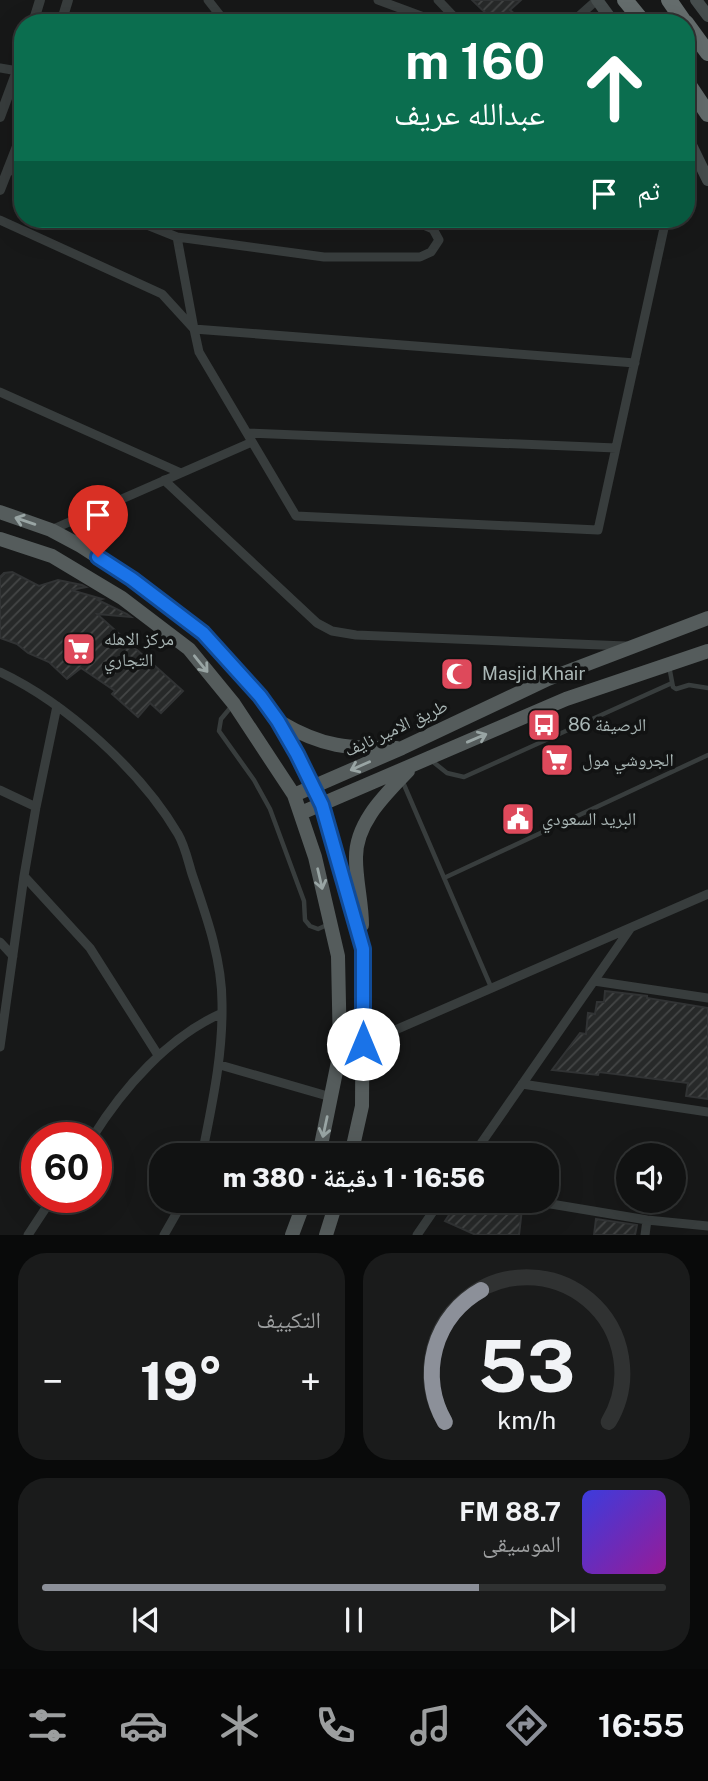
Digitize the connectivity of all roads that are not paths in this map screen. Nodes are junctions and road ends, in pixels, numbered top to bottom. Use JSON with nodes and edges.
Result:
{"nodes":[{"id":1,"x":208,"y":0,"type":"edge"},
{"id":2,"x":378,"y":0,"type":"edge"},
{"id":3,"x":438,"y":0,"type":"edge"},
{"id":4,"x":597,"y":0,"type":"edge"},
{"id":5,"x":625,"y":0,"type":"edge"},
{"id":6,"x":668,"y":0,"type":"edge"},
{"id":7,"x":219,"y":14,"type":"edge"},
{"id":8,"x":416,"y":14,"type":"edge"},
{"id":9,"x":451,"y":14,"type":"edge"},
{"id":10,"x":581,"y":14,"type":"edge"},
{"id":11,"x":637,"y":14,"type":"edge"},
{"id":12,"x":679,"y":14,"type":"edge"},
{"id":13,"x":695,"y":35,"type":"edge"},
{"id":14,"x":708,"y":53,"type":"edge"},
{"id":15,"x":14,"y":81,"type":"edge"},
{"id":16,"x":695,"y":94,"type":"edge"},
{"id":17,"x":708,"y":114,"type":"edge"},
{"id":18,"x":0,"y":117,"type":"edge"},
{"id":19,"x":695,"y":153,"type":"edge"},
{"id":20,"x":14,"y":154,"type":"edge"},
{"id":21,"x":8,"y":169,"type":"junction"},
{"id":22,"x":14,"y":171,"type":"edge"},
{"id":23,"x":708,"y":180,"type":"edge"},
{"id":24,"x":0,"y":190,"type":"edge"},
{"id":25,"x":18,"y":228,"type":"edge"},
{"id":26,"x":154,"y":228,"type":"edge"},
{"id":27,"x":431,"y":228,"type":"edge"},
{"id":28,"x":664,"y":228,"type":"edge"},
{"id":29,"x":177,"y":237,"type":"junction"},
{"id":30,"x":194,"y":329,"type":"junction"},
{"id":31,"x":635,"y":363,"type":"junction"},
{"id":32,"x":0,"y":392,"type":"edge"},
{"id":33,"x":250,"y":437,"type":"junction"},
{"id":34,"x":616,"y":448,"type":"junction"},
{"id":35,"x":181,"y":473,"type":"junction"},
{"id":36,"x":164,"y":480,"type":"junction"},
{"id":37,"x":0,"y":512,"type":"edge"},
{"id":38,"x":51,"y":530,"type":"junction"},
{"id":39,"x":0,"y":539,"type":"edge"},
{"id":40,"x":708,"y":618,"type":"edge"},
{"id":41,"x":631,"y":646,"type":"junction"},
{"id":42,"x":708,"y":651,"type":"edge"},
{"id":43,"x":668,"y":664,"type":"junction"},
{"id":44,"x":0,"y":672,"type":"edge"},
{"id":45,"x":672,"y":682,"type":"junction"},
{"id":46,"x":708,"y":688,"type":"edge"},
{"id":47,"x":234,"y":704,"type":"junction"},
{"id":48,"x":57,"y":706,"type":"junction"},
{"id":49,"x":278,"y":721,"type":"junction"},
{"id":50,"x":402,"y":748,"type":"junction"},
{"id":51,"x":708,"y":755,"type":"edge"},
{"id":52,"x":429,"y":758,"type":"junction"},
{"id":53,"x":414,"y":765,"type":"junction"},
{"id":54,"x":401,"y":778,"type":"junction"},
{"id":55,"x":313,"y":787,"type":"junction"},
{"id":56,"x":0,"y":790,"type":"edge"},
{"id":57,"x":294,"y":795,"type":"junction"},
{"id":58,"x":322,"y":805,"type":"junction"},
{"id":59,"x":36,"y":807,"type":"junction"},
{"id":60,"x":301,"y":813,"type":"junction"},
{"id":61,"x":24,"y":876,"type":"junction"},
{"id":62,"x":444,"y":878,"type":"junction"},
{"id":63,"x":708,"y":894,"type":"edge"},
{"id":64,"x":331,"y":924,"type":"junction"},
{"id":65,"x":631,"y":927,"type":"junction"},
{"id":66,"x":0,"y":942,"type":"edge"},
{"id":67,"x":363,"y":949,"type":"junction"},
{"id":68,"x":13,"y":956,"type":"junction"},
{"id":69,"x":594,"y":981,"type":"junction"},
{"id":70,"x":491,"y":988,"type":"junction"},
{"id":71,"x":708,"y":998,"type":"edge"},
{"id":72,"x":222,"y":1013,"type":"junction"},
{"id":73,"x":363,"y":1044,"type":"junction"},
{"id":74,"x":0,"y":1047,"type":"edge"},
{"id":75,"x":158,"y":1055,"type":"junction"},
{"id":76,"x":220,"y":1065,"type":"junction"},
{"id":77,"x":522,"y":1084,"type":"junction"},
{"id":78,"x":331,"y":1097,"type":"junction"},
{"id":79,"x":708,"y":1112,"type":"edge"},
{"id":80,"x":102,"y":1122,"type":"edge"},
{"id":81,"x":204,"y":1143,"type":"edge"},
{"id":82,"x":321,"y":1143,"type":"edge"},
{"id":83,"x":354,"y":1143,"type":"edge"},
{"id":84,"x":481,"y":1143,"type":"edge"},
{"id":85,"x":559,"y":1205,"type":"edge"},
{"id":86,"x":42,"y":1213,"type":"edge"},
{"id":87,"x":177,"y":1213,"type":"edge"},
{"id":88,"x":300,"y":1213,"type":"edge"},
{"id":89,"x":333,"y":1213,"type":"edge"},
{"id":90,"x":432,"y":1213,"type":"edge"},
{"id":91,"x":647,"y":1220,"type":"junction"},
{"id":92,"x":708,"y":1226,"type":"edge"},
{"id":93,"x":28,"y":1235,"type":"edge"},
{"id":94,"x":164,"y":1235,"type":"edge"},
{"id":95,"x":292,"y":1235,"type":"edge"},
{"id":96,"x":327,"y":1235,"type":"edge"},
{"id":97,"x":417,"y":1235,"type":"edge"},
{"id":98,"x":645,"y":1235,"type":"edge"}],
"edges":[{"from":1,"to":7,"type":"street"},
{"from":2,"to":8,"type":"street"},
{"from":3,"to":9,"type":"street"},
{"from":4,"to":10,"type":"street"},
{"from":5,"to":11,"type":"highway"},
{"from":6,"to":12,"type":"highway"},
{"from":13,"to":14,"type":"highway"},
{"from":15,"to":18,"type":"street"},
{"from":16,"to":17,"type":"highway"},
{"from":19,"to":23,"type":"main road"},
{"from":20,"to":21,"type":"street"},
{"from":21,"to":22,"type":"street"},
{"from":21,"to":24,"type":"street"},
{"from":25,"to":30,"type":"street"},
{"from":26,"to":29,"type":"street"},
{"from":27,"to":29,"type":"street"},
{"from":28,"to":31,"type":"street"},
{"from":29,"to":30,"type":"street"},
{"from":30,"to":31,"type":"street"},
{"from":30,"to":33,"type":"street"},
{"from":31,"to":34,"type":"street"},
{"from":32,"to":35,"type":"street"},
{"from":33,"to":34,"type":"street"},
{"from":33,"to":34,"type":"street"},
{"from":33,"to":35,"type":"street"},
{"from":35,"to":36,"type":"street"},
{"from":36,"to":38,"type":"street"},
{"from":36,"to":41,"type":"street"},
{"from":38,"to":37,"type":"main road","one_way":true},
{"from":38,"to":49,"type":"main road"},
{"from":39,"to":47,"type":"main road","one_way":true},
{"from":40,"to":41,"type":"main road","name":"طريق الامير نايف"},
{"from":41,"to":50,"type":"main road","name":"طريق الامير نايف"},
{"from":42,"to":43,"type":"main road"},
{"from":43,"to":45,"type":"lane"},
{"from":52,"to":43,"type":"main road","one_way":true},
{"from":44,"to":48,"type":"street"},
{"from":45,"to":46,"type":"lane"},
{"from":45,"to":52,"type":"lane"},
{"from":47,"to":57,"type":"main road"},
{"from":47,"to":64,"type":"lane"},
{"from":48,"to":59,"type":"street"},
{"from":48,"to":72,"type":"street"},
{"from":49,"to":50,"type":"main road"},
{"from":49,"to":55,"type":"main road"},
{"from":50,"to":55,"type":"main road","name":"طريق الامير نايف","one_way":true},
{"from":51,"to":62,"type":"lane"},
{"from":52,"to":53,"type":"main road"},
{"from":53,"to":54,"type":"main road"},
{"from":53,"to":58,"type":"main road"},
{"from":54,"to":62,"type":"lane"},
{"from":54,"to":67,"type":"main road"},
{"from":55,"to":57,"type":"main road","name":"طريق الامير نايف"},
{"from":55,"to":58,"type":"main road"},
{"from":56,"to":59,"type":"street"},
{"from":57,"to":60,"type":"main road"},
{"from":58,"to":60,"type":"main road"},
{"from":58,"to":67,"type":"main road"},
{"from":59,"to":61,"type":"street"},
{"from":60,"to":64,"type":"main road","one_way":true},
{"from":61,"to":68,"type":"street"},
{"from":61,"to":75,"type":"street"},
{"from":62,"to":70,"type":"lane"},
{"from":63,"to":65,"type":"street"},
{"from":64,"to":78,"type":"main road"},
{"from":65,"to":69,"type":"street"},
{"from":65,"to":70,"type":"street"},
{"from":66,"to":68,"type":"street"},
{"from":67,"to":73,"type":"main road"},
{"from":68,"to":74,"type":"street"},
{"from":69,"to":71,"type":"street"},
{"from":69,"to":77,"type":"street"},
{"from":70,"to":73,"type":"street"},
{"from":72,"to":75,"type":"street"},
{"from":72,"to":76,"type":"street"},
{"from":73,"to":83,"type":"main road"},
{"from":75,"to":80,"type":"street"},
{"from":76,"to":78,"type":"street"},
{"from":76,"to":81,"type":"street"},
{"from":77,"to":79,"type":"street"},
{"from":77,"to":84,"type":"street"},
{"from":78,"to":82,"type":"main road","one_way":true},
{"from":85,"to":91,"type":"street"},
{"from":86,"to":93,"type":"street"},
{"from":87,"to":94,"type":"street"},
{"from":88,"to":95,"type":"main road"},
{"from":89,"to":96,"type":"main road"},
{"from":90,"to":97,"type":"street"},
{"from":91,"to":92,"type":"street"},
{"from":91,"to":98,"type":"street"}]}
